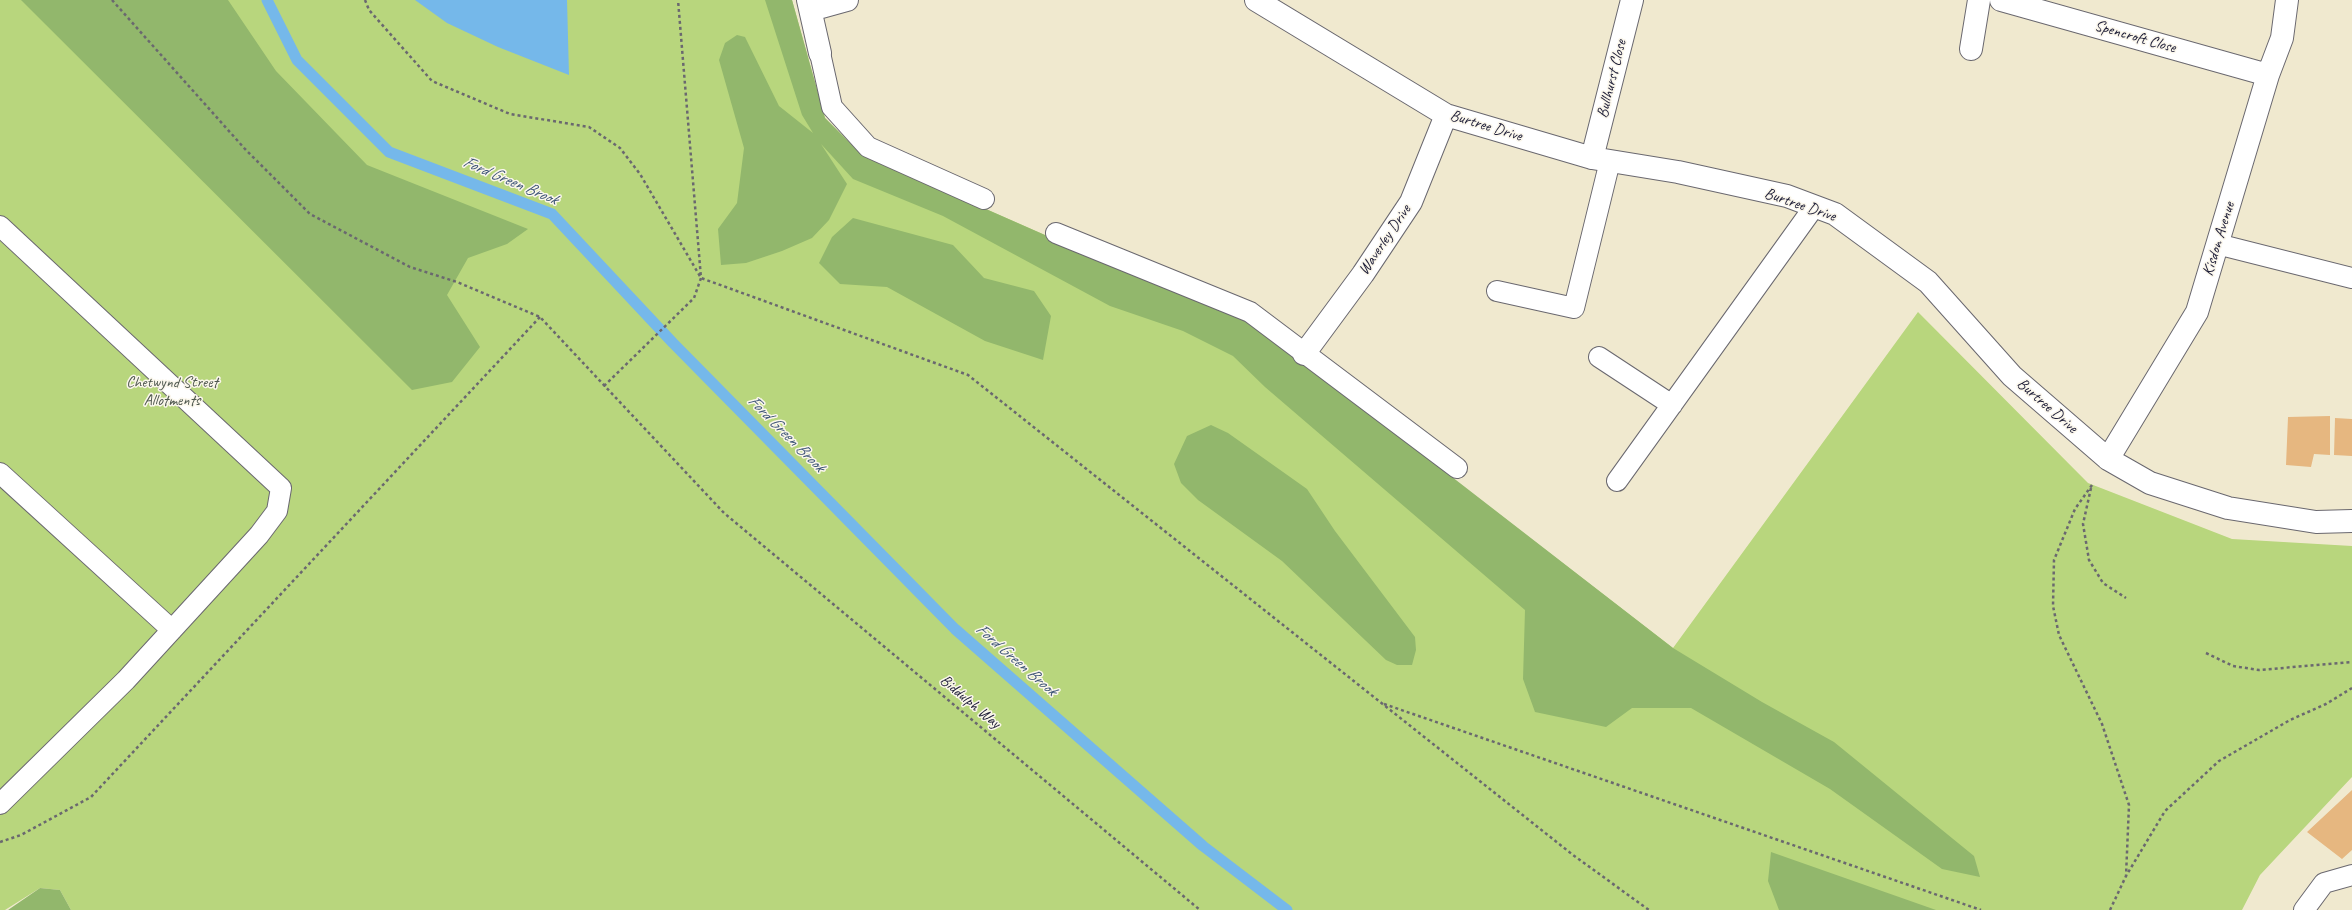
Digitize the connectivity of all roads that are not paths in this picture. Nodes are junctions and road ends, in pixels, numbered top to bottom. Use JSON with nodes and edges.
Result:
{"nodes":[{"id":1,"x":847,"y":0,"type":"edge"},
{"id":2,"x":1256,"y":0,"type":"edge"},
{"id":3,"x":1632,"y":0,"type":"edge"},
{"id":4,"x":1979,"y":0,"type":"edge"},
{"id":5,"x":2001,"y":0,"type":"edge"},
{"id":6,"x":2287,"y":0,"type":"edge"},
{"id":7,"x":810,"y":5,"type":"edge"},
{"id":8,"x":1971,"y":49,"type":"dead end"},
{"id":9,"x":820,"y":53,"type":"joint"},
{"id":10,"x":2268,"y":75,"type":"junction"},
{"id":11,"x":1446,"y":115,"type":"junction"},
{"id":12,"x":1601,"y":159,"type":"junction"},
{"id":13,"x":984,"y":199,"type":"dead end"},
{"id":14,"x":1814,"y":207,"type":"junction"},
{"id":15,"x":0,"y":226,"type":"edge"},
{"id":16,"x":1056,"y":233,"type":"dead end"},
{"id":17,"x":2217,"y":244,"type":"junction"},
{"id":18,"x":2352,"y":278,"type":"edge"},
{"id":19,"x":1497,"y":291,"type":"dead end"},
{"id":20,"x":1304,"y":354,"type":"junction"},
{"id":21,"x":1599,"y":358,"type":"dead end"},
{"id":22,"x":1672,"y":405,"type":"junction"},
{"id":23,"x":2108,"y":460,"type":"junction"},
{"id":24,"x":1457,"y":468,"type":"dead end"},
{"id":25,"x":0,"y":473,"type":"edge"},
{"id":26,"x":1617,"y":481,"type":"dead end"},
{"id":27,"x":2352,"y":521,"type":"edge"},
{"id":28,"x":172,"y":630,"type":"junction"},
{"id":29,"x":0,"y":804,"type":"edge"},
{"id":30,"x":2352,"y":876,"type":"edge"},
{"id":31,"x":2304,"y":910,"type":"edge"}],
"edges":[{"from":1,"to":7,"type":"street"},
{"from":2,"to":11,"type":"street","name":"Burtree Drive"},
{"from":3,"to":12,"type":"street","name":"Bullhurst Close"},
{"from":4,"to":8,"type":"street"},
{"from":5,"to":10,"type":"street","name":"Spencroft Close"},
{"from":6,"to":10,"type":"street","name":"Kisdon Avenue"},
{"from":7,"to":9,"type":"street"},
{"from":9,"to":13,"type":"lane"},
{"from":10,"to":17,"type":"street","name":"Kisdon Avenue"},
{"from":11,"to":12,"type":"street","name":"Burtree Drive"},
{"from":11,"to":20,"type":"street","name":"Waverley Drive"},
{"from":12,"to":14,"type":"street","name":"Burtree Drive"},
{"from":12,"to":19,"type":"lane"},
{"from":14,"to":22,"type":"lane"},
{"from":14,"to":23,"type":"street","name":"Burtree Drive"},
{"from":15,"to":28,"type":"lane"},
{"from":16,"to":20,"type":"lane"},
{"from":17,"to":18,"type":"lane"},
{"from":17,"to":23,"type":"street","name":"Kisdon Avenue"},
{"from":20,"to":24,"type":"lane"},
{"from":21,"to":22,"type":"lane"},
{"from":22,"to":26,"type":"lane"},
{"from":23,"to":27,"type":"street","name":"Burtree Drive"},
{"from":25,"to":28,"type":"lane"},
{"from":28,"to":29,"type":"lane"},
{"from":30,"to":31,"type":"lane"}]}
